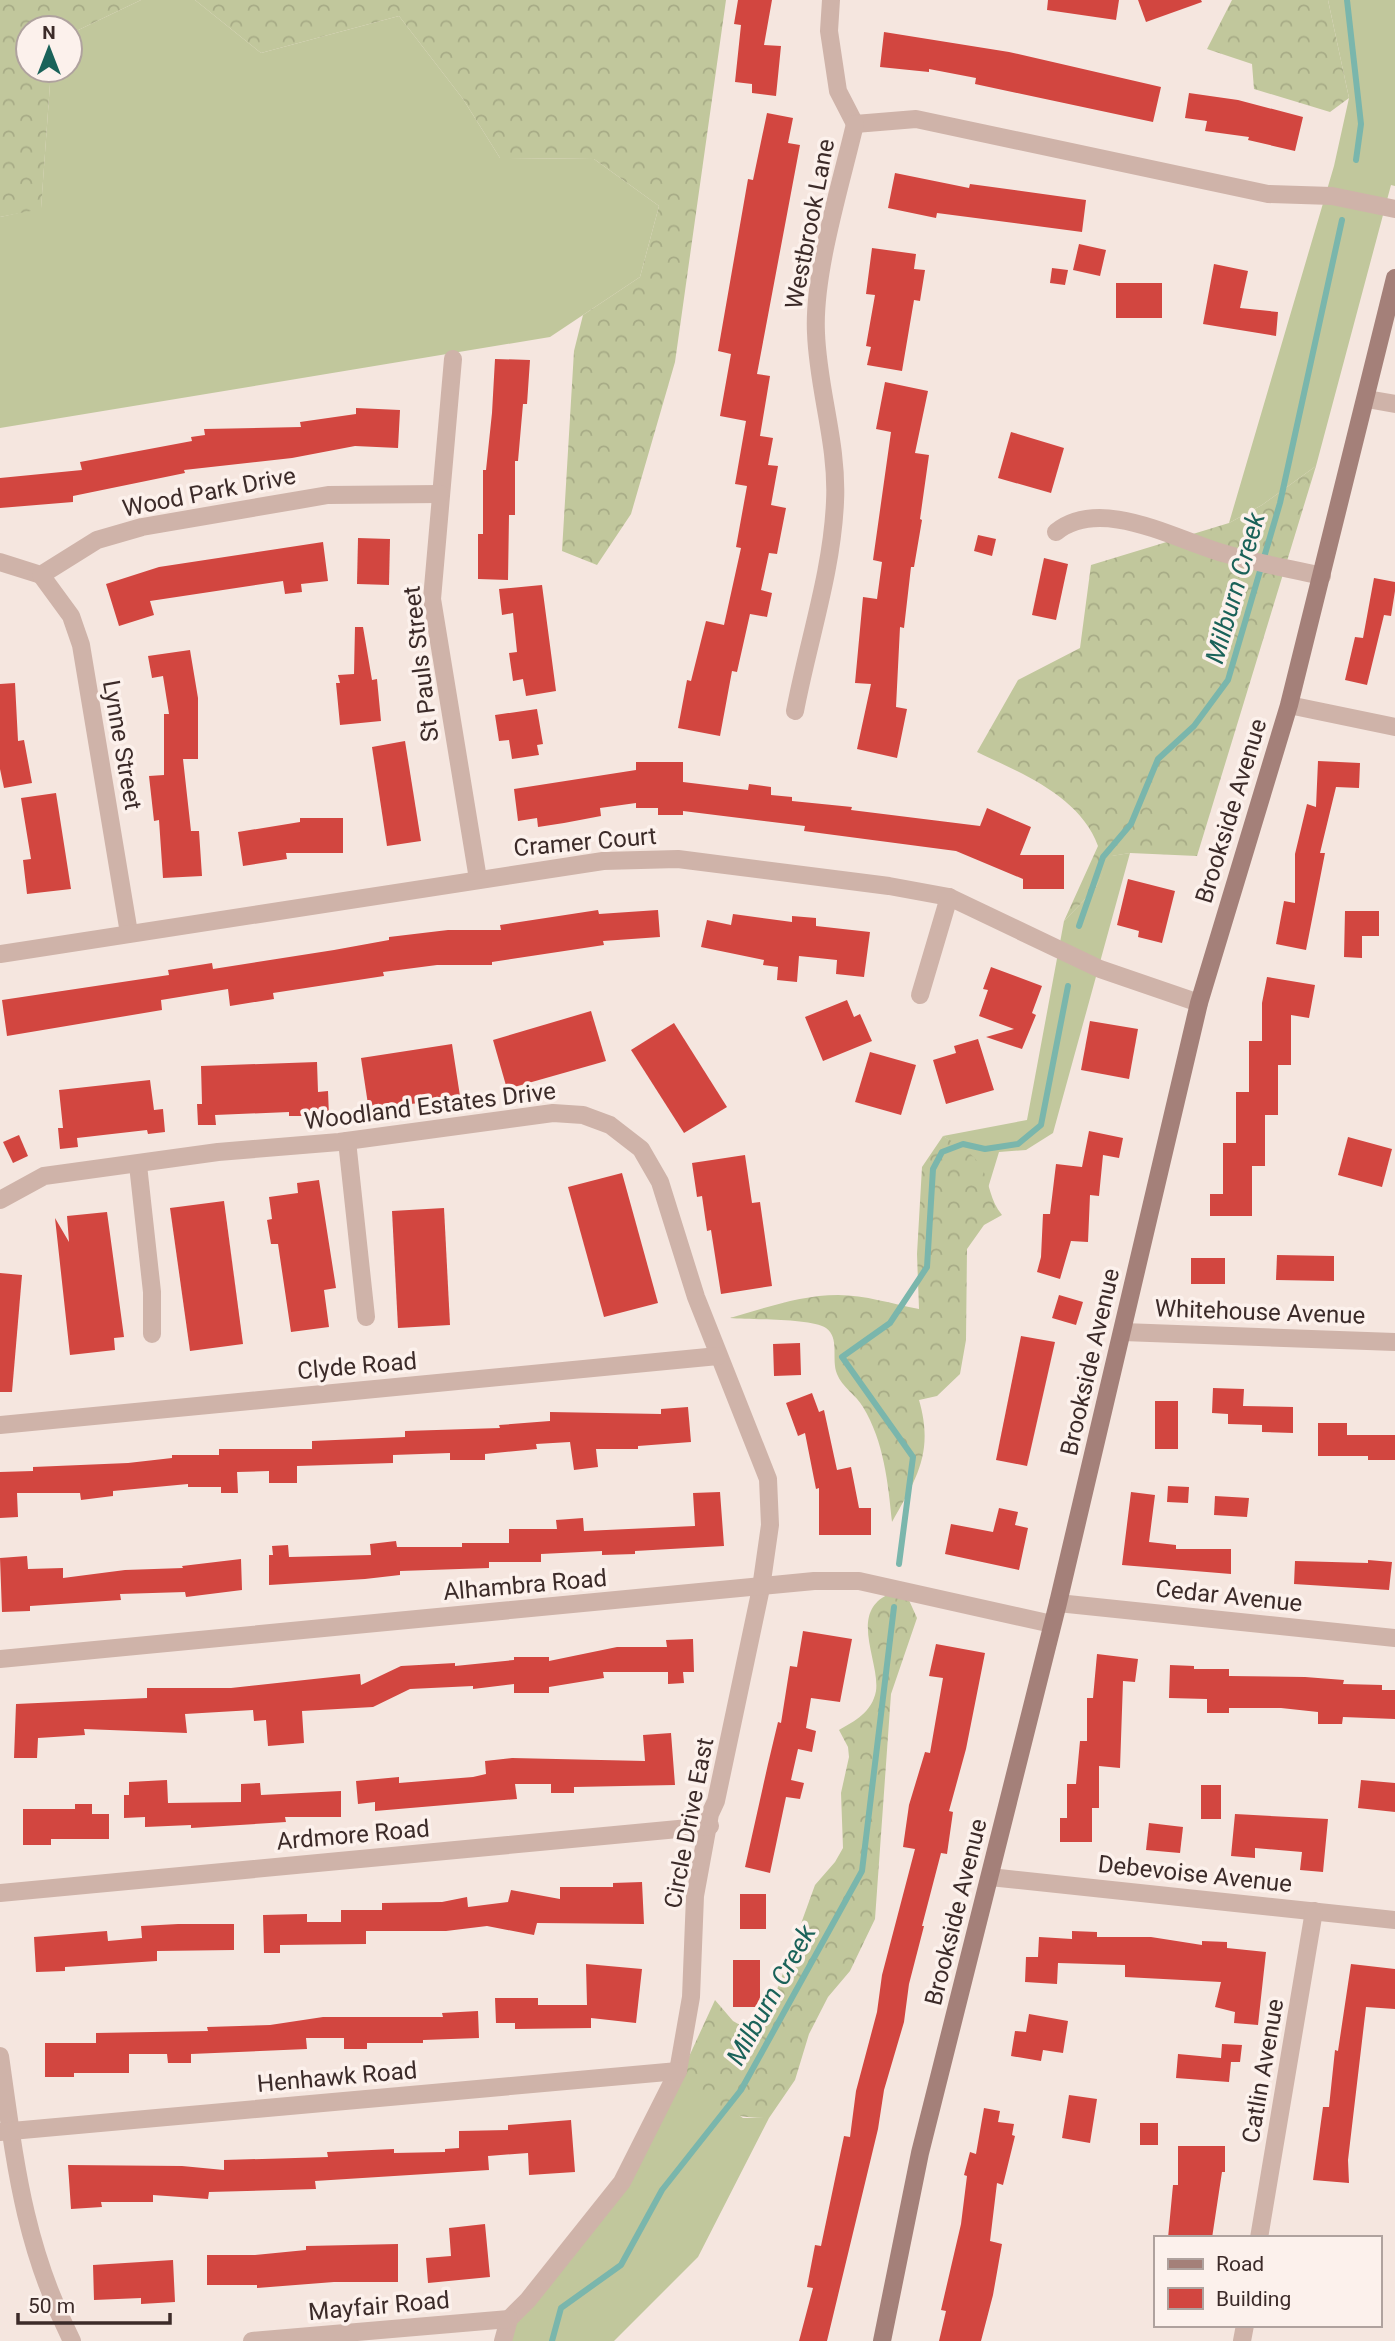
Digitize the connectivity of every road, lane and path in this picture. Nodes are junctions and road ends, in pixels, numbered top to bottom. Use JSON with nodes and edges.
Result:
{"nodes":[{"id":1,"x":831,"y":0,"type":"edge"},
{"id":2,"x":855,"y":124,"type":"junction"},
{"id":3,"x":1395,"y":209,"type":"edge"},
{"id":4,"x":1395,"y":278,"type":"edge"},
{"id":5,"x":453,"y":359,"type":"dead end"},
{"id":6,"x":1367,"y":399,"type":"junction"},
{"id":7,"x":1395,"y":404,"type":"edge"},
{"id":8,"x":439,"y":494,"type":"junction"},
{"id":9,"x":1056,"y":532,"type":"dead end"},
{"id":10,"x":0,"y":562,"type":"edge"},
{"id":11,"x":41,"y":575,"type":"junction"},
{"id":12,"x":1322,"y":576,"type":"junction"},
{"id":13,"x":1289,"y":705,"type":"junction"},
{"id":14,"x":795,"y":711,"type":"dead end"},
{"id":15,"x":1395,"y":727,"type":"edge"},
{"id":16,"x":478,"y":878,"type":"junction"},
{"id":17,"x":949,"y":897,"type":"junction"},
{"id":18,"x":129,"y":933,"type":"junction"},
{"id":19,"x":0,"y":954,"type":"edge"},
{"id":20,"x":920,"y":995,"type":"dead end"},
{"id":21,"x":1199,"y":1003,"type":"junction"},
{"id":22,"x":347,"y":1141,"type":"junction"},
{"id":23,"x":138,"y":1165,"type":"junction"},
{"id":24,"x":0,"y":1200,"type":"edge"},
{"id":25,"x":366,"y":1317,"type":"dead end"},
{"id":26,"x":1123,"y":1332,"type":"junction"},
{"id":27,"x":152,"y":1334,"type":"dead end"},
{"id":28,"x":1395,"y":1342,"type":"edge"},
{"id":29,"x":718,"y":1356,"type":"junction"},
{"id":30,"x":0,"y":1425,"type":"edge"},
{"id":31,"x":761,"y":1588,"type":"junction"},
{"id":32,"x":1058,"y":1603,"type":"junction"},
{"id":33,"x":1052,"y":1623,"type":"junction"},
{"id":34,"x":1395,"y":1638,"type":"edge"},
{"id":35,"x":0,"y":1658,"type":"edge"},
{"id":36,"x":710,"y":1826,"type":"junction"},
{"id":37,"x":990,"y":1877,"type":"junction"},
{"id":38,"x":0,"y":1893,"type":"edge"},
{"id":39,"x":1314,"y":1911,"type":"junction"},
{"id":40,"x":1395,"y":1920,"type":"edge"},
{"id":41,"x":0,"y":2056,"type":"edge"},
{"id":42,"x":678,"y":2071,"type":"junction"},
{"id":43,"x":5,"y":2132,"type":"edge"},
{"id":44,"x":1259,"y":2236,"type":"edge"},
{"id":45,"x":509,"y":2319,"type":"junction"},
{"id":46,"x":72,"y":2341,"type":"edge"},
{"id":47,"x":253,"y":2341,"type":"edge"},
{"id":48,"x":503,"y":2341,"type":"edge"},
{"id":49,"x":882,"y":2341,"type":"edge"}],
"edges":[{"from":1,"to":2,"type":"street"},
{"from":2,"to":3,"type":"street","name":"Westbrook Lane"},
{"from":2,"to":14,"type":"street","name":"Westbrook Lane"},
{"from":4,"to":6,"type":"main road","name":"Brookside Avenue"},
{"from":5,"to":8,"type":"street","name":"St Pauls Street"},
{"from":6,"to":7,"type":"street"},
{"from":6,"to":12,"type":"main road","name":"Brookside Avenue"},
{"from":8,"to":11,"type":"street","name":"Wood Park Drive"},
{"from":8,"to":16,"type":"street","name":"St Pauls Street"},
{"from":9,"to":12,"type":"street"},
{"from":10,"to":11,"type":"street"},
{"from":11,"to":18,"type":"street","name":"Lynne Street"},
{"from":12,"to":13,"type":"main road","name":"Brookside Avenue"},
{"from":13,"to":15,"type":"street"},
{"from":13,"to":21,"type":"main road","name":"Brookside Avenue"},
{"from":16,"to":17,"type":"street","name":"Cramer Court"},
{"from":16,"to":18,"type":"street","name":"Cramer Court"},
{"from":17,"to":20,"type":"street"},
{"from":17,"to":21,"type":"street","name":"Cramer Court"},
{"from":18,"to":19,"type":"street","name":"Cramer Court"},
{"from":21,"to":26,"type":"main road","name":"Brookside Avenue"},
{"from":22,"to":23,"type":"street","name":"Woodland Estates Drive"},
{"from":22,"to":25,"type":"street"},
{"from":22,"to":29,"type":"street","name":"Woodland Estates Drive"},
{"from":23,"to":24,"type":"street","name":"Woodland Estates Drive"},
{"from":23,"to":27,"type":"street"},
{"from":26,"to":28,"type":"street","name":"Whitehouse Avenue"},
{"from":26,"to":32,"type":"main road","name":"Brookside Avenue"},
{"from":29,"to":30,"type":"street","name":"Clyde Road"},
{"from":29,"to":31,"type":"street","name":"Circle Drive East"},
{"from":31,"to":33,"type":"street","name":"Alhambra Road"},
{"from":31,"to":35,"type":"street","name":"Alhambra Road"},
{"from":31,"to":36,"type":"street","name":"Circle Drive East"},
{"from":32,"to":33,"type":"main road","name":"Brookside Avenue"},
{"from":32,"to":34,"type":"street","name":"Cedar Avenue"},
{"from":33,"to":37,"type":"main road","name":"Brookside Avenue"},
{"from":36,"to":38,"type":"street","name":"Ardmore Road"},
{"from":36,"to":42,"type":"street","name":"Circle Drive East"},
{"from":37,"to":39,"type":"street","name":"Debevoise Avenue"},
{"from":37,"to":49,"type":"main road","name":"Brookside Avenue"},
{"from":39,"to":40,"type":"street","name":"Debevoise Avenue"},
{"from":39,"to":44,"type":"street","name":"Catlin Avenue"},
{"from":41,"to":43,"type":"street"},
{"from":42,"to":43,"type":"street","name":"Henhawk Road"},
{"from":42,"to":45,"type":"street","name":"Circle Drive East"},
{"from":43,"to":46,"type":"street"},
{"from":45,"to":47,"type":"street","name":"Mayfair Road"},
{"from":45,"to":48,"type":"street","name":"Circle Drive East"}]}
